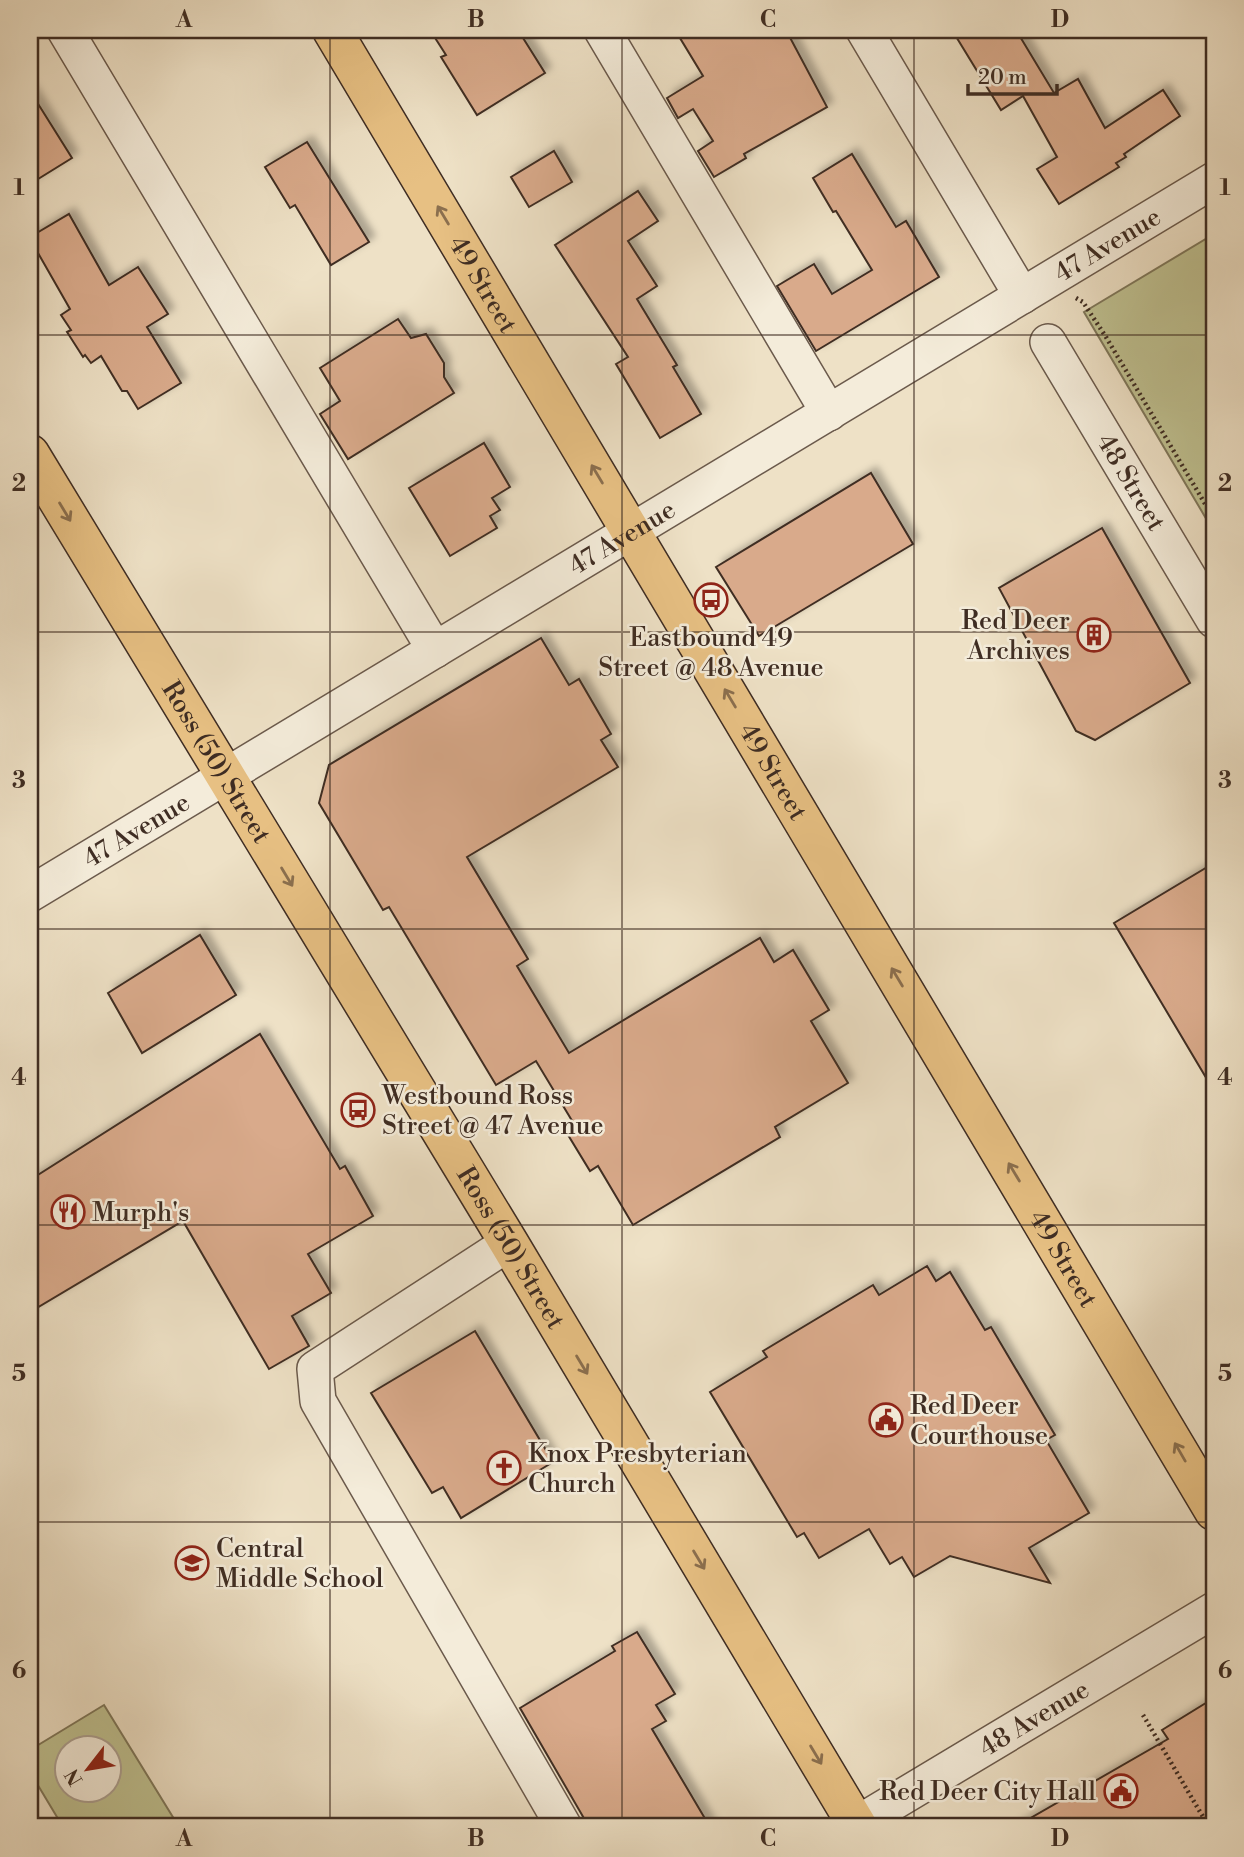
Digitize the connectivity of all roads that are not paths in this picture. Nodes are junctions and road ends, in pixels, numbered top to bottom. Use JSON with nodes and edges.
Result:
{"nodes":[{"id":1,"x":65,"y":30,"type":"edge"},
{"id":2,"x":332,"y":30,"type":"edge"},
{"id":3,"x":602,"y":30,"type":"edge"},
{"id":4,"x":864,"y":30,"type":"edge"},
{"id":5,"x":1214,"y":180,"type":"edge"},
{"id":6,"x":1022,"y":296,"type":"junction"},
{"id":7,"x":1048,"y":342,"type":"dead end"},
{"id":8,"x":829,"y":413,"type":"junction"},
{"id":9,"x":30,"y":454,"type":"edge"},
{"id":10,"x":632,"y":533,"type":"junction"},
{"id":11,"x":1214,"y":620,"type":"edge"},
{"id":12,"x":435,"y":650,"type":"junction"},
{"id":13,"x":226,"y":777,"type":"junction"},
{"id":14,"x":30,"y":894,"type":"edge"},
{"id":15,"x":509,"y":1243,"type":"junction"},
{"id":16,"x":1214,"y":1511,"type":"edge"},
{"id":17,"x":1214,"y":1610,"type":"edge"},
{"id":18,"x":856,"y":1826,"type":"edge"},
{"id":19,"x":564,"y":1827,"type":"edge"}],
"edges":[{"from":1,"to":12,"type":"street"},
{"from":10,"to":2,"type":"main road","name":"49 Street","one_way":true},
{"from":3,"to":8,"type":"street"},
{"from":4,"to":6,"type":"street"},
{"from":5,"to":6,"type":"street","name":"47 Avenue"},
{"from":6,"to":8,"type":"street","name":"47 Avenue"},
{"from":7,"to":11,"type":"street","name":"48 Street"},
{"from":8,"to":10,"type":"street","name":"47 Avenue"},
{"from":9,"to":13,"type":"main road","name":"Ross (50) Street","one_way":true},
{"from":10,"to":12,"type":"street","name":"47 Avenue"},
{"from":16,"to":10,"type":"main road","name":"49 Street","one_way":true},
{"from":12,"to":13,"type":"street","name":"47 Avenue"},
{"from":13,"to":14,"type":"street","name":"47 Avenue"},
{"from":13,"to":15,"type":"main road","name":"Ross (50) Street","one_way":true},
{"from":15,"to":18,"type":"main road","name":"Ross (50) Street","one_way":true},
{"from":15,"to":19,"type":"street"},
{"from":17,"to":18,"type":"street","name":"48 Avenue"}]}
